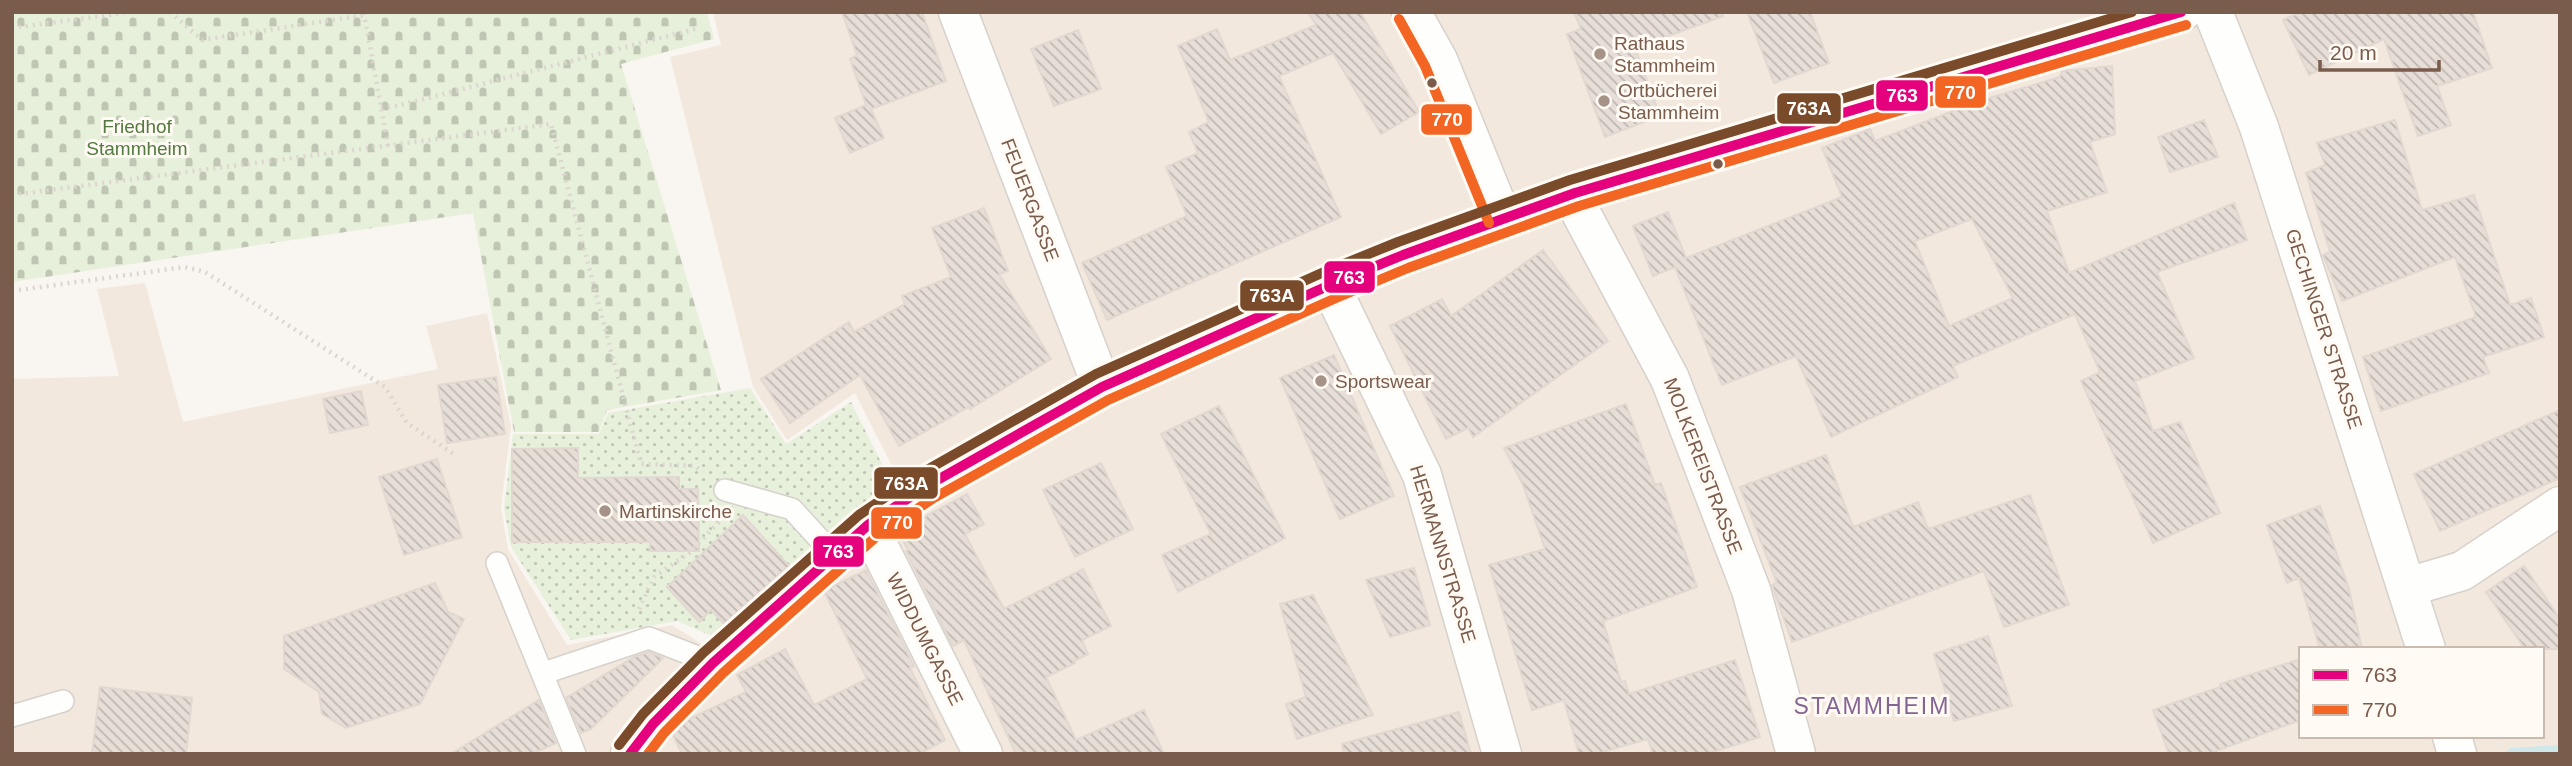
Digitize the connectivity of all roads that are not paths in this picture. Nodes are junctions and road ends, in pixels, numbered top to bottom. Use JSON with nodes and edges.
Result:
{"nodes":[{"id":1,"x":958,"y":12,"type":"edge"},
{"id":2,"x":1411,"y":12,"type":"edge"},
{"id":3,"x":2182,"y":12,"type":"edge"},
{"id":4,"x":2213,"y":12,"type":"edge"},
{"id":5,"x":1575,"y":192,"type":"junction"},
{"id":6,"x":1502,"y":218,"type":"junction"},
{"id":7,"x":1330,"y":285,"type":"junction"},
{"id":8,"x":1102,"y":387,"type":"junction"},
{"id":9,"x":725,"y":490,"type":"road end"},
{"id":10,"x":2560,"y":506,"type":"edge"},
{"id":11,"x":868,"y":525,"type":"junction"},
{"id":12,"x":834,"y":555,"type":"junction"},
{"id":13,"x":497,"y":563,"type":"dead end"},
{"id":14,"x":2408,"y":587,"type":"junction"},
{"id":15,"x":2425,"y":647,"type":"edge"},
{"id":16,"x":713,"y":663,"type":"junction"},
{"id":17,"x":544,"y":673,"type":"junction"},
{"id":18,"x":63,"y":701,"type":"dead end"},
{"id":19,"x":12,"y":716,"type":"edge"},
{"id":20,"x":575,"y":754,"type":"edge"},
{"id":21,"x":630,"y":754,"type":"edge"},
{"id":22,"x":983,"y":754,"type":"edge"},
{"id":23,"x":1502,"y":754,"type":"edge"},
{"id":24,"x":1796,"y":754,"type":"edge"}],
"edges":[{"from":1,"to":8,"type":"street","name":"FEUERGASSE"},
{"from":2,"to":6,"type":"street"},
{"from":3,"to":5,"type":"street"},
{"from":4,"to":14,"type":"street","name":"GECHINGER STRASSE"},
{"from":5,"to":6,"type":"street"},
{"from":5,"to":24,"type":"street","name":"MOLKEREISTRASSE"},
{"from":6,"to":7,"type":"street"},
{"from":7,"to":8,"type":"street"},
{"from":7,"to":23,"type":"street","name":"HERMANNSTRASSE"},
{"from":8,"to":11,"type":"street"},
{"from":9,"to":12,"type":"lane"},
{"from":10,"to":14,"type":"street"},
{"from":11,"to":12,"type":"street"},
{"from":11,"to":22,"type":"street","name":"WIDDUMGASSE"},
{"from":12,"to":16,"type":"street"},
{"from":13,"to":17,"type":"lane"},
{"from":14,"to":15,"type":"street","name":"GECHINGER STRASSE"},
{"from":16,"to":17,"type":"lane"},
{"from":16,"to":21,"type":"street"},
{"from":17,"to":20,"type":"lane"},
{"from":18,"to":19,"type":"lane"}]}
